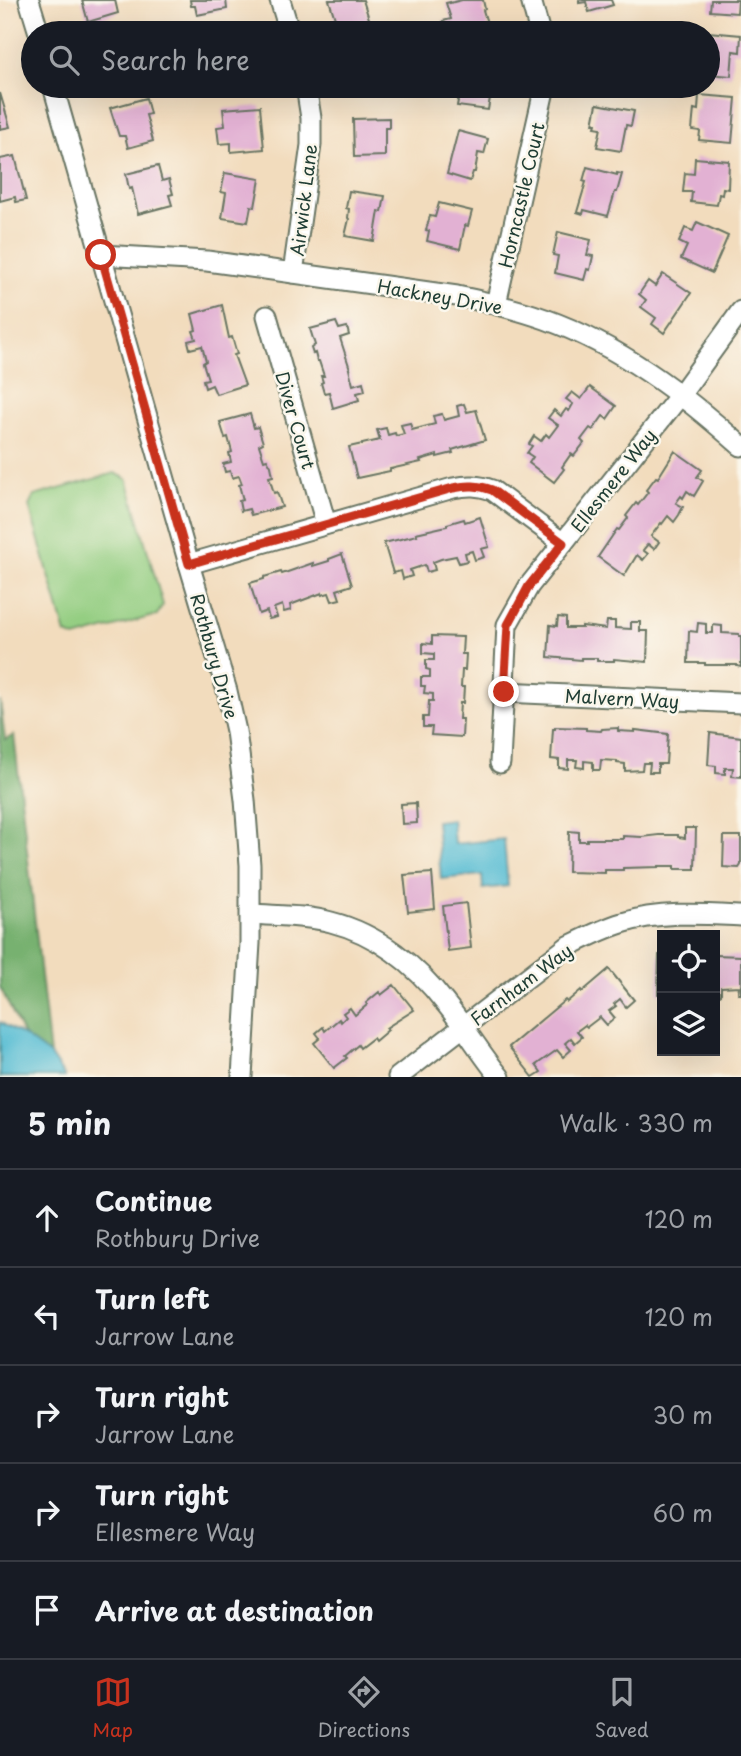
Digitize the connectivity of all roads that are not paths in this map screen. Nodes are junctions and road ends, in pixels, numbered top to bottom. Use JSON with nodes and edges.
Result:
{"nodes":[{"id":1,"x":29,"y":0,"type":"edge"},
{"id":2,"x":280,"y":0,"type":"edge"},
{"id":3,"x":531,"y":0,"type":"edge"},
{"id":4,"x":35,"y":21,"type":"edge"},
{"id":5,"x":286,"y":21,"type":"edge"},
{"id":6,"x":537,"y":21,"type":"edge"},
{"id":7,"x":56,"y":98,"type":"edge"},
{"id":8,"x":308,"y":98,"type":"edge"},
{"id":9,"x":542,"y":98,"type":"edge"},
{"id":10,"x":101,"y":255,"type":"junction"},
{"id":11,"x":293,"y":273,"type":"junction"},
{"id":12,"x":496,"y":304,"type":"junction"},
{"id":13,"x":741,"y":311,"type":"edge"},
{"id":14,"x":267,"y":316,"type":"dead end"},
{"id":15,"x":681,"y":394,"type":"junction"},
{"id":16,"x":741,"y":446,"type":"edge"},
{"id":17,"x":326,"y":524,"type":"junction"},
{"id":18,"x":563,"y":543,"type":"junction"},
{"id":19,"x":189,"y":564,"type":"junction"},
{"id":20,"x":504,"y":692,"type":"junction"},
{"id":21,"x":741,"y":703,"type":"edge"},
{"id":22,"x":500,"y":764,"type":"dead end"},
{"id":23,"x":251,"y":914,"type":"junction"},
{"id":24,"x":741,"y":916,"type":"edge"},
{"id":25,"x":464,"y":1027,"type":"junction"},
{"id":26,"x":242,"y":1077,"type":"edge"},
{"id":27,"x":398,"y":1077,"type":"edge"},
{"id":28,"x":500,"y":1077,"type":"edge"}],
"edges":[{"from":1,"to":4,"type":"street"},
{"from":2,"to":5,"type":"street"},
{"from":3,"to":6,"type":"street"},
{"from":7,"to":10,"type":"street","name":"Rothbury Drive"},
{"from":8,"to":11,"type":"street","name":"Airwick Lane"},
{"from":9,"to":12,"type":"street","name":"Horncastle Court"},
{"from":10,"to":11,"type":"street","name":"Hackney Drive"},
{"from":10,"to":19,"type":"street","name":"Rothbury Drive"},
{"from":11,"to":12,"type":"street","name":"Hackney Drive"},
{"from":12,"to":15,"type":"street","name":"Hackney Drive"},
{"from":13,"to":15,"type":"street","name":"Ellesmere Way"},
{"from":14,"to":17,"type":"street","name":"Diver Court"},
{"from":15,"to":16,"type":"street","name":"Hackney Drive"},
{"from":15,"to":18,"type":"street","name":"Ellesmere Way"},
{"from":17,"to":18,"type":"street"},
{"from":17,"to":19,"type":"street"},
{"from":18,"to":20,"type":"street","name":"Ellesmere Way"},
{"from":19,"to":23,"type":"street","name":"Rothbury Drive"},
{"from":20,"to":21,"type":"street","name":"Malvern Way"},
{"from":20,"to":22,"type":"street","name":"Ellesmere Way"},
{"from":23,"to":25,"type":"street"},
{"from":23,"to":26,"type":"street","name":"Rothbury Drive"},
{"from":24,"to":25,"type":"street","name":"Farnham Way"},
{"from":25,"to":27,"type":"street","name":"Farnham Way"},
{"from":25,"to":28,"type":"street"}]}
